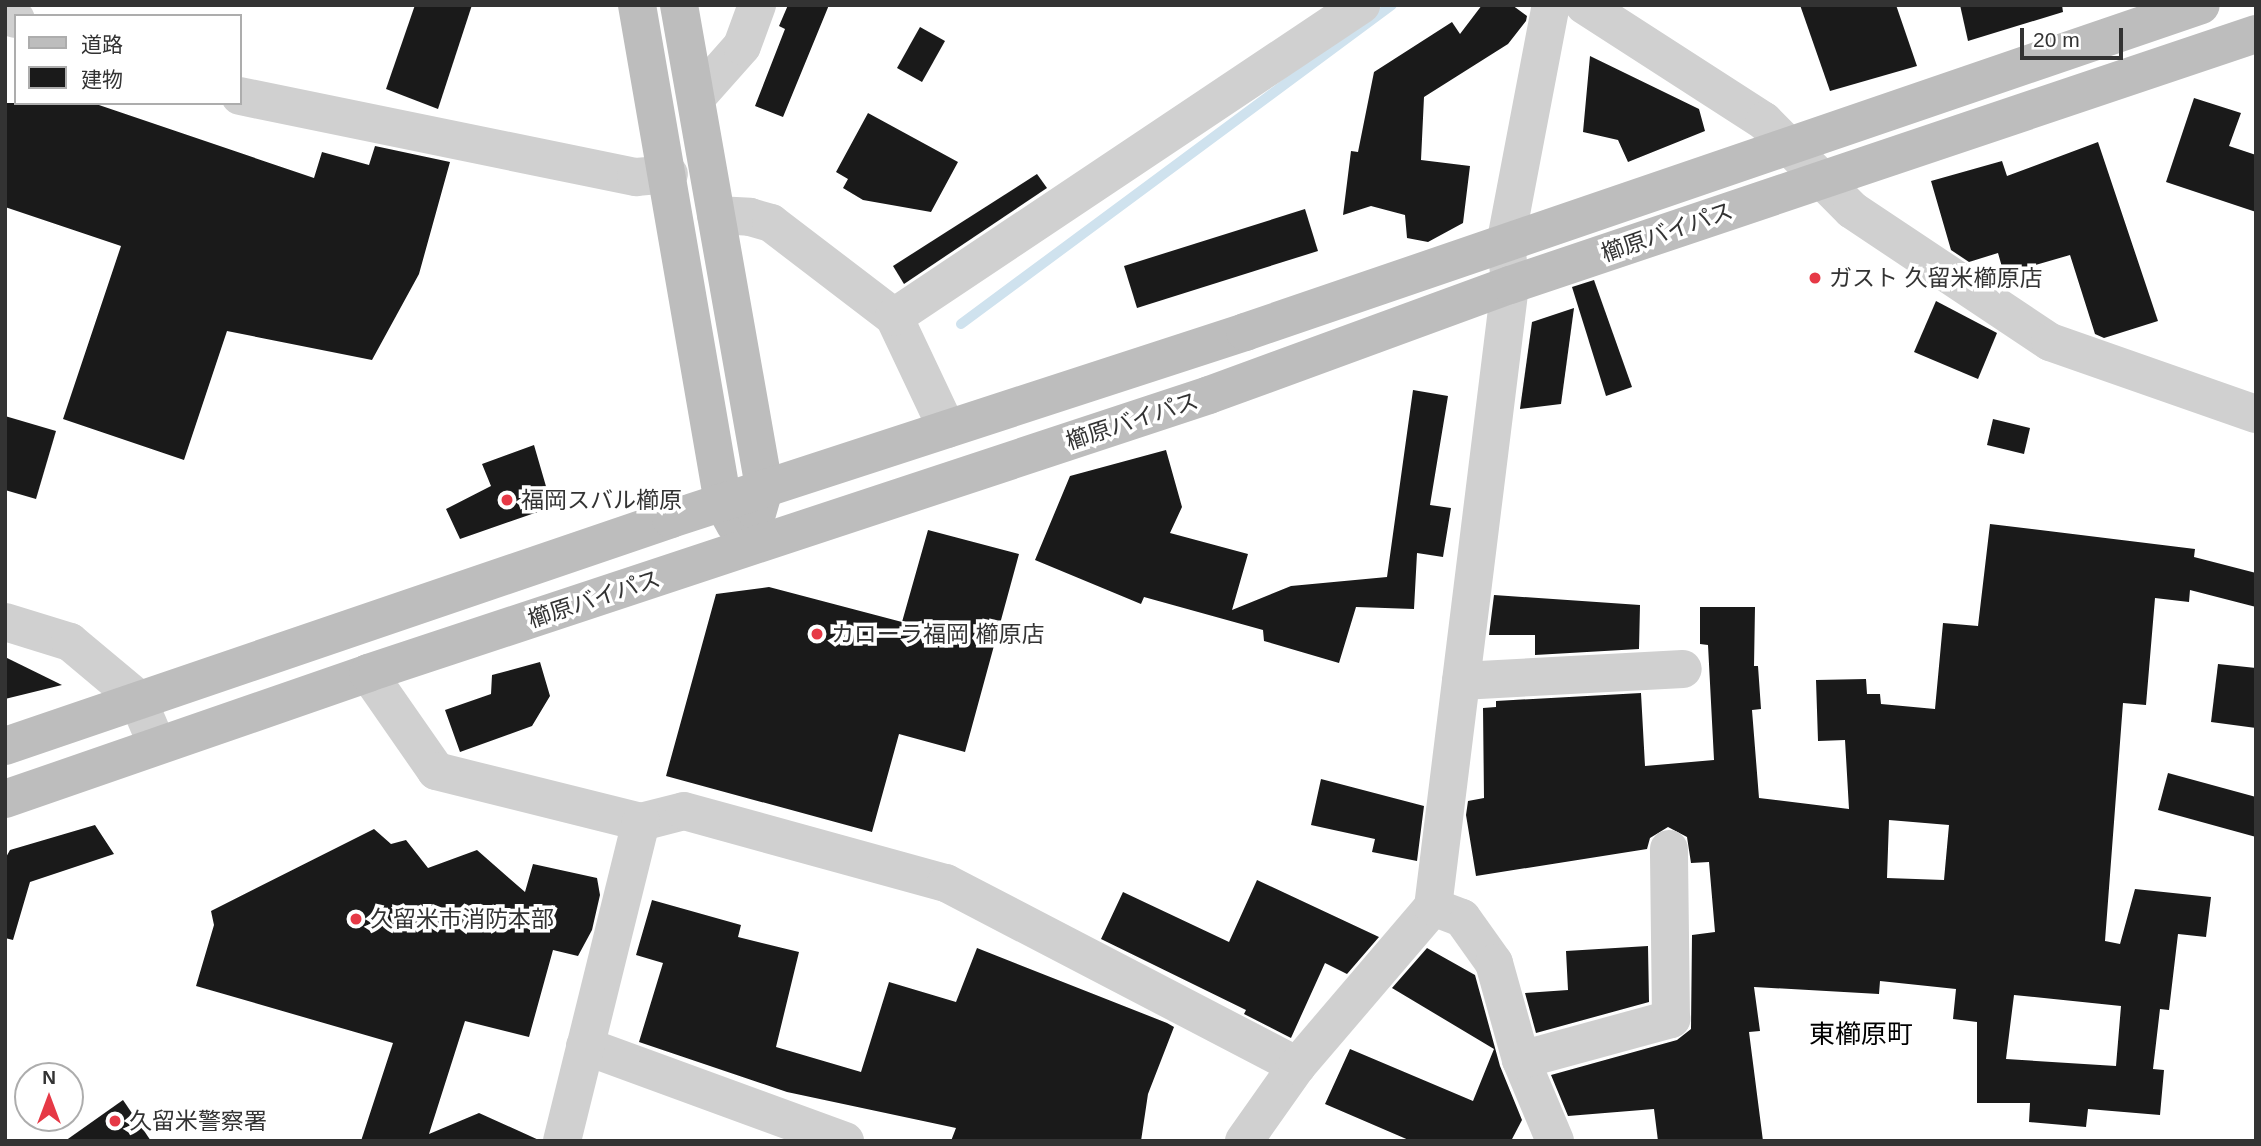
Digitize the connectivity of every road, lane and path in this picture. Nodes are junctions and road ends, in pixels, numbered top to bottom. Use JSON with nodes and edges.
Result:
{"nodes":[{"id":1,"x":637,"y":5,"type":"edge"},
{"id":2,"x":679,"y":5,"type":"edge"},
{"id":3,"x":757,"y":5,"type":"edge"},
{"id":4,"x":1361,"y":5,"type":"edge"},
{"id":5,"x":1551,"y":5,"type":"edge"},
{"id":6,"x":1584,"y":5,"type":"edge"},
{"id":7,"x":2201,"y":5,"type":"edge"},
{"id":8,"x":2256,"y":34,"type":"edge"},
{"id":9,"x":242,"y":96,"type":"edge"},
{"id":10,"x":696,"y":98,"type":"junction"},
{"id":11,"x":1787,"y":144,"type":"junction"},
{"id":12,"x":669,"y":174,"type":"junction"},
{"id":13,"x":1822,"y":180,"type":"junction"},
{"id":14,"x":716,"y":215,"type":"junction"},
{"id":15,"x":1506,"y":240,"type":"junction"},
{"id":16,"x":1510,"y":285,"type":"junction"},
{"id":17,"x":894,"y":317,"type":"junction"},
{"id":18,"x":2256,"y":414,"type":"edge"},
{"id":19,"x":947,"y":429,"type":"junction"},
{"id":20,"x":764,"y":489,"type":"junction"},
{"id":21,"x":723,"y":502,"type":"junction"},
{"id":22,"x":747,"y":548,"type":"junction"},
{"id":23,"x":5,"y":622,"type":"edge"},
{"id":24,"x":1682,"y":669,"type":"dead end"},
{"id":25,"x":369,"y":673,"type":"junction"},
{"id":26,"x":1461,"y":681,"type":"junction"},
{"id":27,"x":137,"y":698,"type":"junction"},
{"id":28,"x":158,"y":745,"type":"junction"},
{"id":29,"x":5,"y":746,"type":"edge"},
{"id":30,"x":5,"y":799,"type":"edge"},
{"id":31,"x":641,"y":822,"type":"junction"},
{"id":32,"x":1668,"y":849,"type":"dead end"},
{"id":33,"x":1433,"y":907,"type":"junction"},
{"id":34,"x":585,"y":1046,"type":"junction"},
{"id":35,"x":1521,"y":1060,"type":"junction"},
{"id":36,"x":1297,"y":1066,"type":"junction"},
{"id":37,"x":562,"y":1141,"type":"edge"},
{"id":38,"x":845,"y":1141,"type":"edge"},
{"id":39,"x":1244,"y":1141,"type":"edge"},
{"id":40,"x":1555,"y":1141,"type":"edge"}],
"edges":[{"from":1,"to":12,"type":"street"},
{"from":2,"to":10,"type":"street"},
{"from":3,"to":10,"type":"street"},
{"from":4,"to":17,"type":"street"},
{"from":5,"to":15,"type":"street"},
{"from":6,"to":11,"type":"street"},
{"from":7,"to":11,"type":"street","name":"櫛原バイパス"},
{"from":8,"to":13,"type":"street","name":"櫛原バイパス"},
{"from":9,"to":12,"type":"street"},
{"from":10,"to":14,"type":"street"},
{"from":11,"to":13,"type":"street"},
{"from":11,"to":15,"type":"street","name":"櫛原バイパス"},
{"from":12,"to":21,"type":"street"},
{"from":13,"to":16,"type":"street","name":"櫛原バイパス"},
{"from":13,"to":18,"type":"street"},
{"from":14,"to":17,"type":"street"},
{"from":14,"to":20,"type":"street"},
{"from":15,"to":16,"type":"street"},
{"from":15,"to":19,"type":"street","name":"櫛原バイパス"},
{"from":16,"to":22,"type":"street","name":"櫛原バイパス"},
{"from":16,"to":26,"type":"street"},
{"from":17,"to":19,"type":"street"},
{"from":19,"to":20,"type":"street","name":"櫛原バイパス"},
{"from":20,"to":21,"type":"street","name":"櫛原バイパス"},
{"from":20,"to":22,"type":"street"},
{"from":21,"to":22,"type":"street"},
{"from":21,"to":27,"type":"street","name":"櫛原バイパス"},
{"from":22,"to":25,"type":"street","name":"櫛原バイパス"},
{"from":23,"to":27,"type":"street"},
{"from":24,"to":26,"type":"street"},
{"from":25,"to":28,"type":"street","name":"櫛原バイパス"},
{"from":25,"to":31,"type":"street"},
{"from":26,"to":33,"type":"street"},
{"from":27,"to":28,"type":"street"},
{"from":27,"to":29,"type":"street","name":"櫛原バイパス"},
{"from":28,"to":30,"type":"street","name":"櫛原バイパス"},
{"from":31,"to":34,"type":"street"},
{"from":31,"to":36,"type":"street"},
{"from":32,"to":35,"type":"street"},
{"from":33,"to":35,"type":"street"},
{"from":33,"to":36,"type":"street"},
{"from":34,"to":37,"type":"street"},
{"from":34,"to":38,"type":"street"},
{"from":35,"to":40,"type":"street"},
{"from":36,"to":39,"type":"street"}]}
